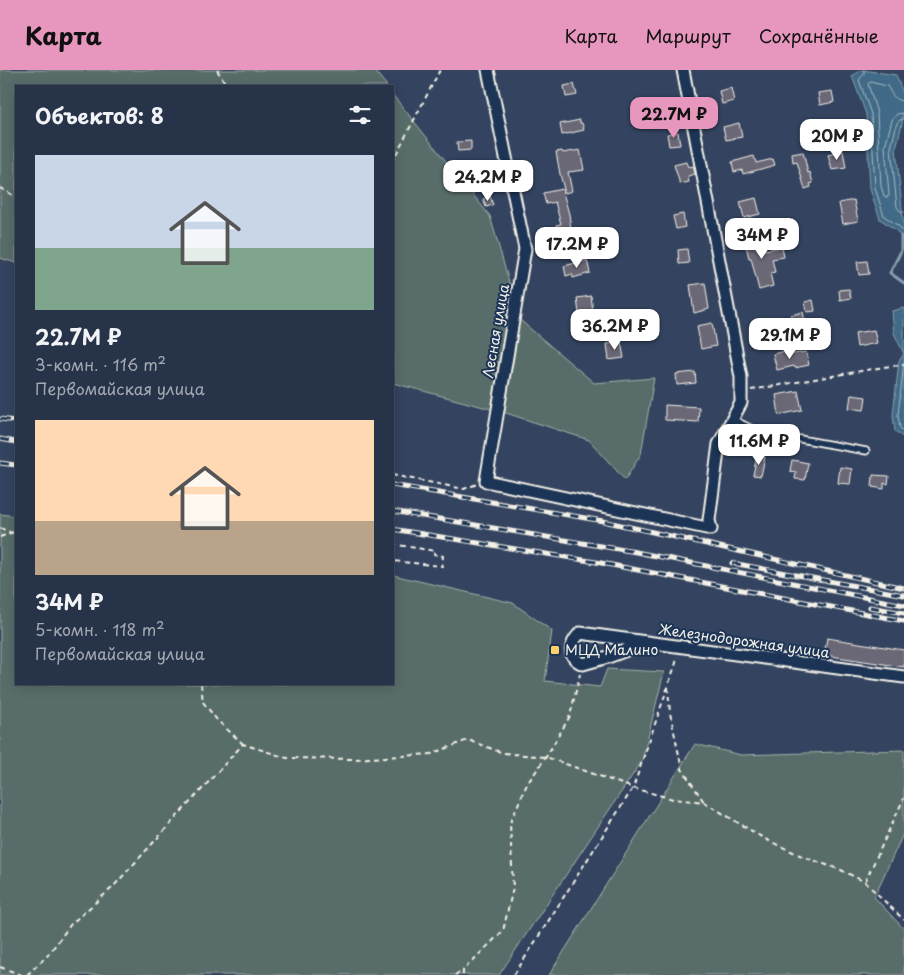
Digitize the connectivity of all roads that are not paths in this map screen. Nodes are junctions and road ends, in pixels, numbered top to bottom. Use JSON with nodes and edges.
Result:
{"nodes":[{"id":1,"x":488,"y":70,"type":"edge"},
{"id":2,"x":683,"y":70,"type":"edge"},
{"id":3,"x":732,"y":419,"type":"junction"},
{"id":4,"x":866,"y":451,"type":"dead end"},
{"id":5,"x":645,"y":642,"type":"junction"},
{"id":6,"x":904,"y":677,"type":"edge"}],
"edges":[{"from":1,"to":3,"type":"street","name":"Лесная улица"},
{"from":2,"to":3,"type":"street"},
{"from":3,"to":4,"type":"lane"},
{"from":5,"to":5,"type":"street","name":"Железнодорожная улица"},
{"from":5,"to":6,"type":"street","name":"Железнодорожная улица"}]}
